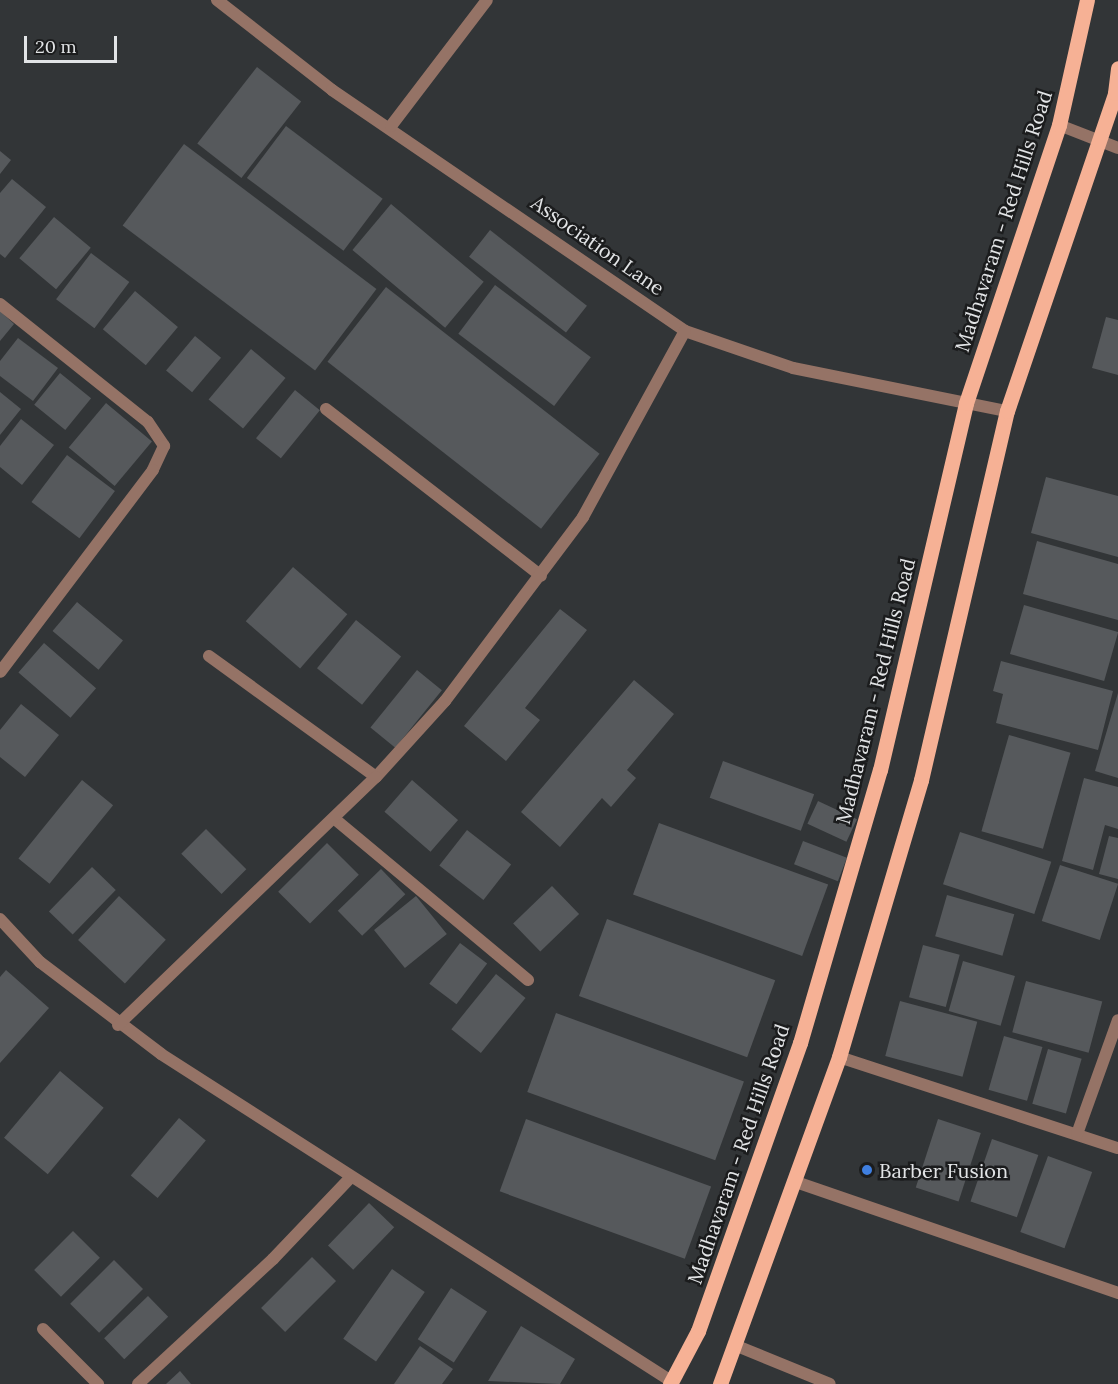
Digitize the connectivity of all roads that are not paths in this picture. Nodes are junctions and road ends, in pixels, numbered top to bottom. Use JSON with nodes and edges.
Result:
{"nodes":[{"id":1,"x":217,"y":0,"type":"edge"},
{"id":2,"x":487,"y":0,"type":"edge"},
{"id":3,"x":1087,"y":0,"type":"edge"},
{"id":4,"x":1118,"y":68,"type":"edge"},
{"id":5,"x":1116,"y":93,"type":"edge"},
{"id":6,"x":1059,"y":125,"type":"junction"},
{"id":7,"x":391,"y":126,"type":"junction"},
{"id":8,"x":1098,"y":141,"type":"junction"},
{"id":9,"x":1118,"y":148,"type":"edge"},
{"id":10,"x":0,"y":304,"type":"edge"},
{"id":11,"x":685,"y":331,"type":"junction"},
{"id":12,"x":966,"y":403,"type":"junction"},
{"id":13,"x":326,"y":408,"type":"dead end"},
{"id":14,"x":1007,"y":411,"type":"junction"},
{"id":15,"x":541,"y":576,"type":"junction"},
{"id":16,"x":209,"y":656,"type":"dead end"},
{"id":17,"x":0,"y":672,"type":"edge"},
{"id":18,"x":376,"y":777,"type":"junction"},
{"id":19,"x":336,"y":820,"type":"junction"},
{"id":20,"x":0,"y":919,"type":"edge"},
{"id":21,"x":528,"y":980,"type":"dead end"},
{"id":22,"x":1118,"y":1020,"type":"edge"},
{"id":23,"x":118,"y":1025,"type":"junction"},
{"id":24,"x":839,"y":1057,"type":"junction"},
{"id":25,"x":1077,"y":1134,"type":"junction"},
{"id":26,"x":1118,"y":1148,"type":"edge"},
{"id":27,"x":351,"y":1178,"type":"junction"},
{"id":28,"x":796,"y":1182,"type":"junction"},
{"id":29,"x":1118,"y":1293,"type":"edge"},
{"id":30,"x":43,"y":1329,"type":"dead end"},
{"id":31,"x":737,"y":1346,"type":"junction"},
{"id":32,"x":671,"y":1382,"type":"edge"},
{"id":33,"x":98,"y":1384,"type":"edge"},
{"id":34,"x":138,"y":1384,"type":"edge"},
{"id":35,"x":720,"y":1384,"type":"edge"},
{"id":36,"x":830,"y":1384,"type":"edge"}],
"edges":[{"from":1,"to":7,"type":"street","name":"Association Lane"},
{"from":2,"to":7,"type":"street"},
{"from":3,"to":6,"type":"main road","name":"Madhavaram - Red Hills Road"},
{"from":4,"to":5,"type":"main road"},
{"from":5,"to":8,"type":"main road"},
{"from":6,"to":8,"type":"street"},
{"from":6,"to":12,"type":"main road","name":"Madhavaram - Red Hills Road"},
{"from":7,"to":11,"type":"street","name":"Association Lane"},
{"from":8,"to":9,"type":"street"},
{"from":8,"to":14,"type":"main road"},
{"from":10,"to":17,"type":"street"},
{"from":11,"to":12,"type":"street","name":"Association Lane"},
{"from":11,"to":15,"type":"street"},
{"from":12,"to":14,"type":"street","name":"Association Lane"},
{"from":12,"to":32,"type":"main road","name":"Madhavaram - Red Hills Road"},
{"from":13,"to":15,"type":"street"},
{"from":14,"to":24,"type":"main road"},
{"from":15,"to":18,"type":"street"},
{"from":16,"to":18,"type":"street"},
{"from":18,"to":19,"type":"street"},
{"from":19,"to":21,"type":"street"},
{"from":19,"to":23,"type":"street"},
{"from":20,"to":23,"type":"street"},
{"from":22,"to":25,"type":"street"},
{"from":23,"to":27,"type":"street"},
{"from":24,"to":25,"type":"street"},
{"from":24,"to":28,"type":"main road"},
{"from":25,"to":26,"type":"street"},
{"from":27,"to":32,"type":"street"},
{"from":27,"to":34,"type":"street"},
{"from":28,"to":29,"type":"street"},
{"from":28,"to":31,"type":"main road"},
{"from":30,"to":33,"type":"street"},
{"from":31,"to":35,"type":"main road"},
{"from":31,"to":36,"type":"street"}]}
